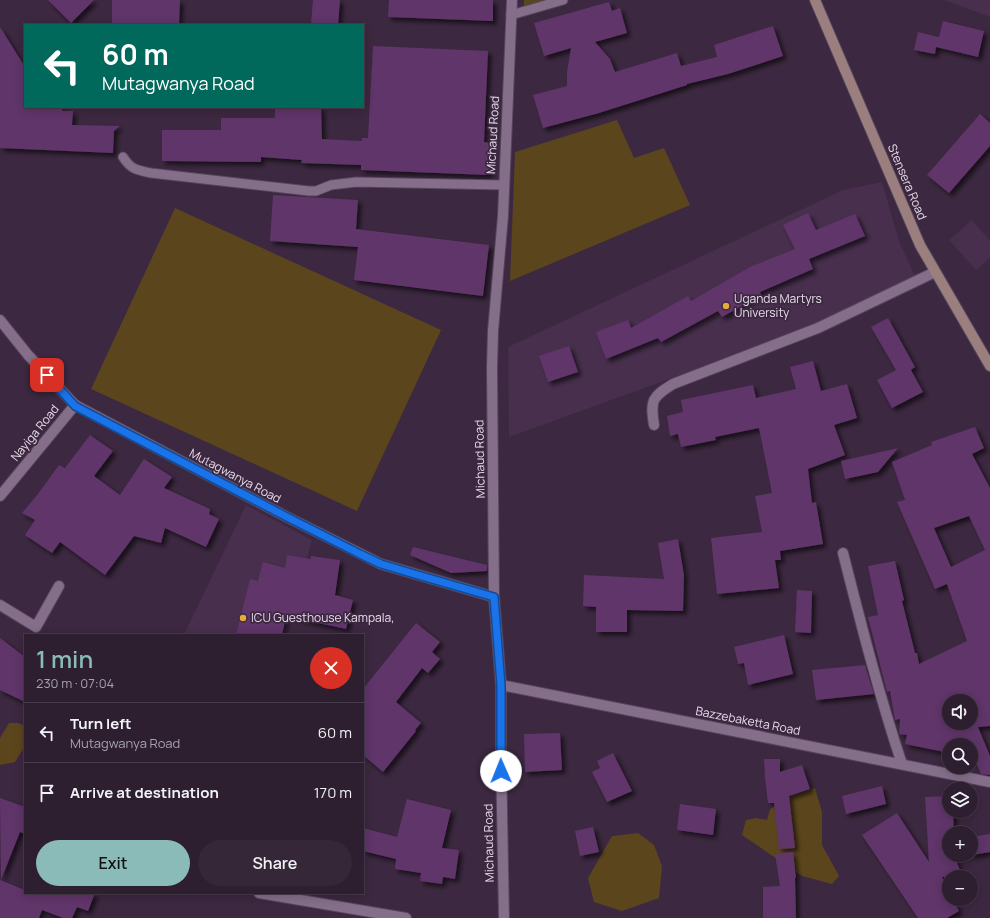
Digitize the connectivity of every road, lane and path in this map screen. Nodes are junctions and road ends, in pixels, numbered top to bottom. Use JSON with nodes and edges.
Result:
{"nodes":[{"id":1,"x":512,"y":0,"type":"edge"},
{"id":2,"x":563,"y":0,"type":"edge"},
{"id":3,"x":815,"y":0,"type":"edge"},
{"id":4,"x":512,"y":15,"type":"junction"},
{"id":5,"x":123,"y":157,"type":"dead end"},
{"id":6,"x":504,"y":185,"type":"junction"},
{"id":7,"x":935,"y":272,"type":"junction"},
{"id":8,"x":0,"y":320,"type":"edge"},
{"id":9,"x":990,"y":366,"type":"edge"},
{"id":10,"x":75,"y":406,"type":"junction"},
{"id":11,"x":654,"y":425,"type":"dead end"},
{"id":12,"x":0,"y":496,"type":"edge"},
{"id":13,"x":843,"y":553,"type":"dead end"},
{"id":14,"x":59,"y":586,"type":"dead end"},
{"id":15,"x":494,"y":597,"type":"junction"},
{"id":16,"x":0,"y":605,"type":"edge"},
{"id":17,"x":501,"y":685,"type":"junction"},
{"id":18,"x":902,"y":764,"type":"junction"},
{"id":19,"x":990,"y":782,"type":"edge"},
{"id":20,"x":265,"y":894,"type":"edge"},
{"id":21,"x":406,"y":918,"type":"edge"},
{"id":22,"x":504,"y":918,"type":"edge"}],
"edges":[{"from":1,"to":4,"type":"street","name":"Michaud Road"},
{"from":2,"to":4,"type":"lane"},
{"from":3,"to":7,"type":"street","name":"Stensera Road"},
{"from":4,"to":6,"type":"street","name":"Michaud Road"},
{"from":5,"to":6,"type":"lane"},
{"from":6,"to":15,"type":"street","name":"Michaud Road"},
{"from":7,"to":9,"type":"street","name":"Stensera Road"},
{"from":7,"to":11,"type":"street"},
{"from":8,"to":10,"type":"street","name":"Mutagwanya Road"},
{"from":10,"to":12,"type":"street","name":"Nayiga Road"},
{"from":10,"to":15,"type":"street","name":"Mutagwanya Road"},
{"from":13,"to":18,"type":"street"},
{"from":14,"to":16,"type":"street"},
{"from":15,"to":17,"type":"street","name":"Michaud Road"},
{"from":17,"to":18,"type":"street","name":"Bazzebaketta Road"},
{"from":17,"to":22,"type":"street","name":"Michaud Road"},
{"from":18,"to":19,"type":"street","name":"Bazzebaketta Road"},
{"from":20,"to":21,"type":"street"}]}
